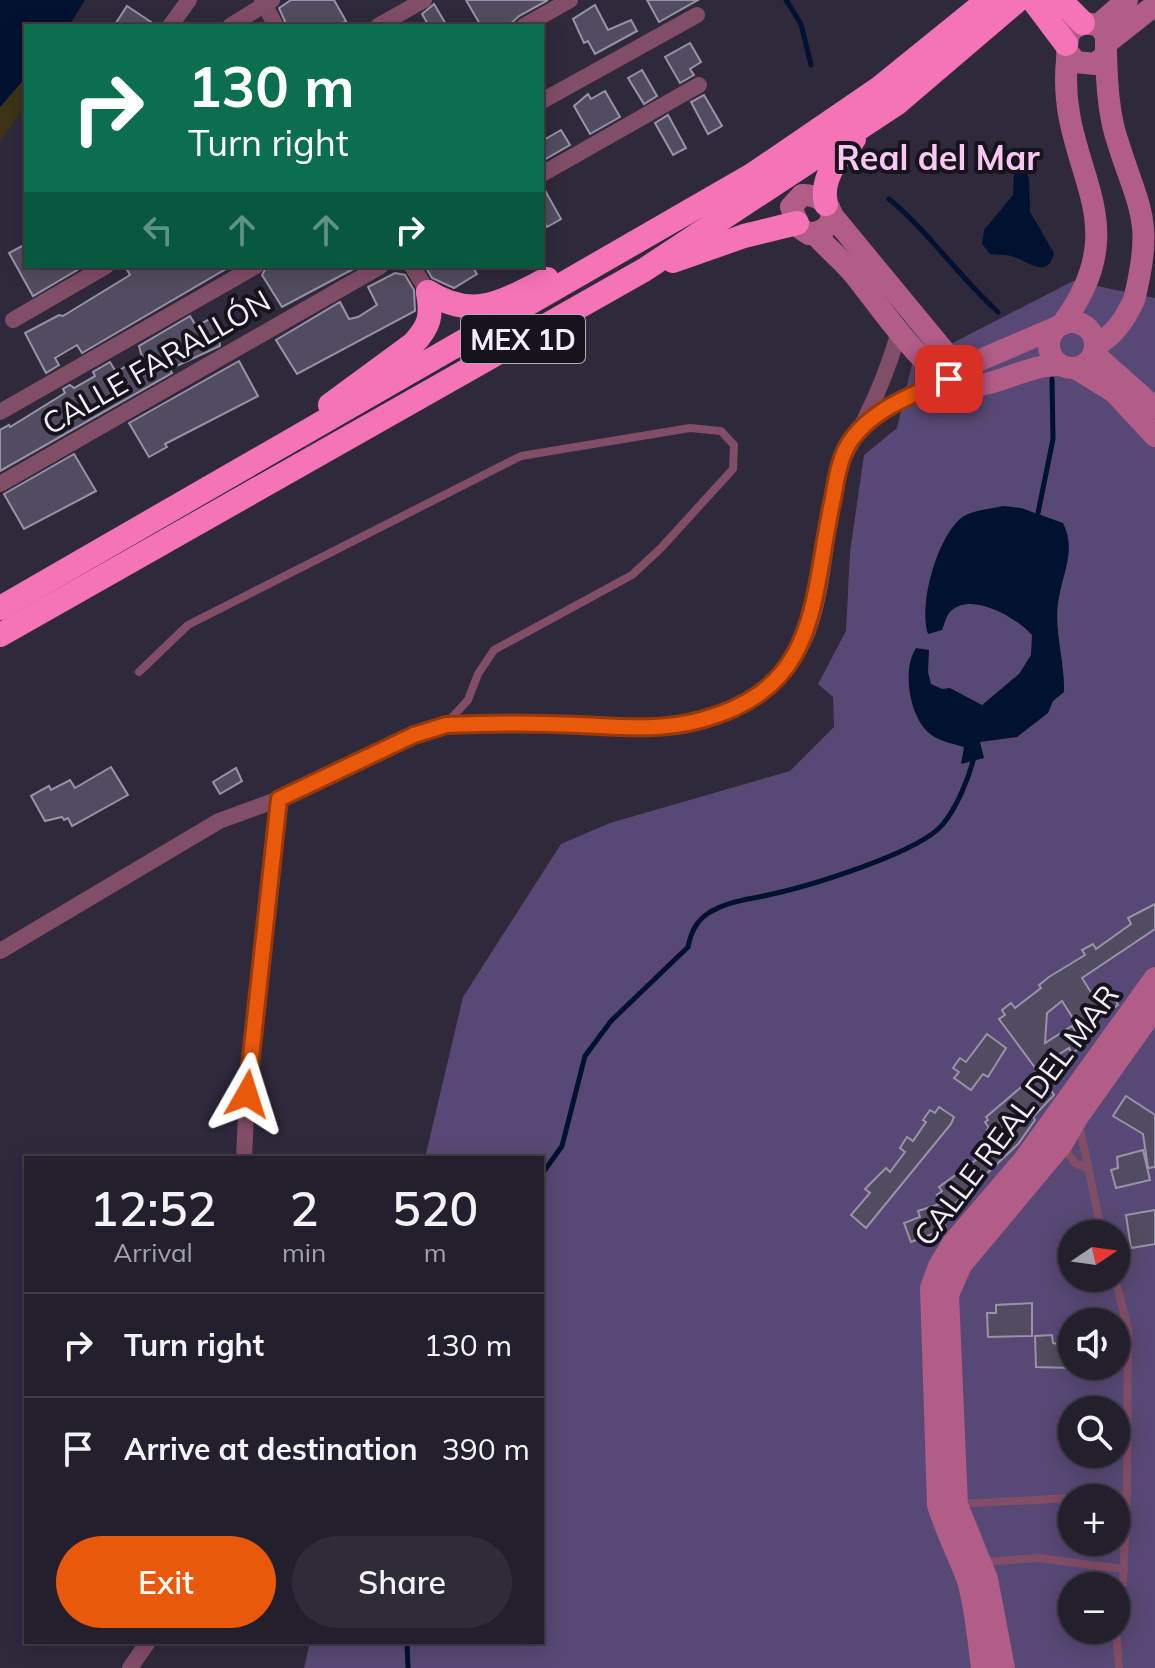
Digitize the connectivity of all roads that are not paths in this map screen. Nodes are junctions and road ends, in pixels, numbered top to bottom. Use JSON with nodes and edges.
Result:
{"nodes":[{"id":1,"x":189,"y":0,"type":"edge"},
{"id":2,"x":424,"y":0,"type":"edge"},
{"id":3,"x":570,"y":0,"type":"edge"},
{"id":4,"x":967,"y":0,"type":"edge"},
{"id":5,"x":988,"y":0,"type":"edge"},
{"id":6,"x":1018,"y":0,"type":"edge"},
{"id":7,"x":1127,"y":0,"type":"edge"},
{"id":8,"x":266,"y":2,"type":"edge"},
{"id":9,"x":1046,"y":4,"type":"edge"},
{"id":10,"x":1155,"y":5,"type":"edge"},
{"id":11,"x":697,"y":15,"type":"dead end"},
{"id":12,"x":171,"y":24,"type":"edge"},
{"id":13,"x":233,"y":24,"type":"edge"},
{"id":14,"x":275,"y":24,"type":"edge"},
{"id":15,"x":382,"y":24,"type":"edge"},
{"id":16,"x":528,"y":24,"type":"edge"},
{"id":17,"x":957,"y":28,"type":"junction"},
{"id":18,"x":1099,"y":36,"type":"junction"},
{"id":19,"x":1067,"y":48,"type":"junction"},
{"id":20,"x":699,"y":85,"type":"dead end"},
{"id":21,"x":544,"y":100,"type":"edge"},
{"id":22,"x":865,"y":125,"type":"junction"},
{"id":23,"x":544,"y":173,"type":"edge"},
{"id":24,"x":829,"y":209,"type":"junction"},
{"id":25,"x":806,"y":228,"type":"junction"},
{"id":26,"x":614,"y":255,"type":"junction"},
{"id":27,"x":103,"y":268,"type":"edge"},
{"id":28,"x":252,"y":268,"type":"edge"},
{"id":29,"x":378,"y":268,"type":"edge"},
{"id":30,"x":413,"y":268,"type":"edge"},
{"id":31,"x":644,"y":270,"type":"junction"},
{"id":32,"x":428,"y":292,"type":"junction"},
{"id":33,"x":13,"y":320,"type":"dead end"},
{"id":34,"x":1060,"y":325,"type":"junction"},
{"id":35,"x":899,"y":332,"type":"junction"},
{"id":36,"x":1095,"y":350,"type":"junction"},
{"id":37,"x":1068,"y":367,"type":"junction"},
{"id":38,"x":949,"y":379,"type":"junction"},
{"id":39,"x":884,"y":381,"type":"junction"},
{"id":40,"x":900,"y":400,"type":"junction"},
{"id":41,"x":1141,"y":403,"type":"edge"},
{"id":42,"x":0,"y":412,"type":"edge"},
{"id":43,"x":861,"y":429,"type":"junction"},
{"id":44,"x":1155,"y":436,"type":"edge"},
{"id":45,"x":280,"y":447,"type":"junction"},
{"id":46,"x":0,"y":484,"type":"edge"},
{"id":47,"x":0,"y":608,"type":"edge"},
{"id":48,"x":0,"y":635,"type":"edge"},
{"id":49,"x":139,"y":672,"type":"dead end"},
{"id":50,"x":446,"y":725,"type":"junction"},
{"id":51,"x":279,"y":799,"type":"junction"},
{"id":52,"x":0,"y":951,"type":"edge"},
{"id":53,"x":1155,"y":978,"type":"edge"},
{"id":54,"x":1155,"y":1008,"type":"edge"},
{"id":55,"x":1070,"y":1112,"type":"junction"},
{"id":56,"x":1062,"y":1144,"type":"junction"},
{"id":57,"x":244,"y":1156,"type":"edge"},
{"id":58,"x":1032,"y":1166,"type":"junction"},
{"id":59,"x":1087,"y":1168,"type":"junction"},
{"id":60,"x":1099,"y":1220,"type":"edge"},
{"id":61,"x":1119,"y":1292,"type":"edge"},
{"id":62,"x":1127,"y":1484,"type":"edge"},
{"id":63,"x":1058,"y":1498,"type":"edge"},
{"id":64,"x":948,"y":1505,"type":"junction"},
{"id":65,"x":1125,"y":1556,"type":"edge"},
{"id":66,"x":981,"y":1562,"type":"junction"},
{"id":67,"x":1124,"y":1569,"type":"junction"},
{"id":68,"x":1124,"y":1572,"type":"edge"},
{"id":69,"x":147,"y":1644,"type":"edge"},
{"id":70,"x":1117,"y":1644,"type":"edge"},
{"id":71,"x":130,"y":1668,"type":"edge"},
{"id":72,"x":982,"y":1668,"type":"edge"},
{"id":73,"x":1004,"y":1668,"type":"edge"},
{"id":74,"x":1119,"y":1668,"type":"edge"}],
"edges":[{"from":1,"to":12,"type":"street"},
{"from":2,"to":15,"type":"street"},
{"from":3,"to":16,"type":"street"},
{"from":4,"to":17,"type":"highway"},
{"from":5,"to":17,"type":"highway","number":"MEX 1D"},
{"from":6,"to":22,"type":"highway","number":"MEX 1D"},
{"from":7,"to":18,"type":"street"},
{"from":8,"to":13,"type":"street"},
{"from":8,"to":14,"type":"street"},
{"from":9,"to":18,"type":"highway"},
{"from":9,"to":19,"type":"highway"},
{"from":10,"to":18,"type":"street"},
{"from":11,"to":21,"type":"street"},
{"from":17,"to":26,"type":"highway","number":"MEX 1D"},
{"from":18,"to":19,"type":"street"},
{"from":18,"to":19,"type":"street"},
{"from":18,"to":36,"type":"street"},
{"from":19,"to":34,"type":"street"},
{"from":20,"to":23,"type":"street"},
{"from":22,"to":24,"type":"highway"},
{"from":22,"to":31,"type":"highway","number":"MEX 1D"},
{"from":24,"to":25,"type":"street"},
{"from":24,"to":25,"type":"street"},
{"from":24,"to":34,"type":"street"},
{"from":25,"to":31,"type":"highway"},
{"from":25,"to":35,"type":"street"},
{"from":26,"to":32,"type":"highway"},
{"from":26,"to":45,"type":"highway","number":"MEX 1D"},
{"from":27,"to":33,"type":"street"},
{"from":28,"to":42,"type":"street"},
{"from":29,"to":46,"type":"street","name":"CALLE FARALLÓN"},
{"from":30,"to":32,"type":"street"},
{"from":31,"to":48,"type":"highway","number":"MEX 1D"},
{"from":32,"to":45,"type":"highway"},
{"from":34,"to":36,"type":"street"},
{"from":34,"to":37,"type":"street"},
{"from":35,"to":38,"type":"street"},
{"from":35,"to":39,"type":"street"},
{"from":36,"to":37,"type":"street"},
{"from":36,"to":41,"type":"street"},
{"from":37,"to":38,"type":"street"},
{"from":37,"to":41,"type":"street"},
{"from":38,"to":40,"type":"street"},
{"from":39,"to":40,"type":"street"},
{"from":39,"to":43,"type":"street"},
{"from":40,"to":43,"type":"street"},
{"from":41,"to":44,"type":"street"},
{"from":43,"to":50,"type":"street"},
{"from":45,"to":47,"type":"highway","number":"MEX 1D"},
{"from":49,"to":50,"type":"lane"},
{"from":50,"to":51,"type":"street"},
{"from":51,"to":52,"type":"street"},
{"from":51,"to":57,"type":"street"},
{"from":53,"to":55,"type":"street","name":"CALLE REAL DEL MAR"},
{"from":54,"to":55,"type":"street","name":"CALLE REAL DEL MAR"},
{"from":55,"to":56,"type":"street","name":"CALLE REAL DEL MAR"},
{"from":55,"to":58,"type":"street","name":"CALLE REAL DEL MAR"},
{"from":55,"to":59,"type":"lane"},
{"from":56,"to":58,"type":"street","name":"CALLE REAL DEL MAR"},
{"from":56,"to":59,"type":"lane"},
{"from":58,"to":64,"type":"street","name":"CALLE REAL DEL MAR"},
{"from":59,"to":60,"type":"lane"},
{"from":61,"to":62,"type":"lane"},
{"from":63,"to":64,"type":"lane"},
{"from":64,"to":66,"type":"street","name":"CALLE REAL DEL MAR"},
{"from":64,"to":72,"type":"street","name":"CALLE REAL DEL MAR"},
{"from":65,"to":67,"type":"lane"},
{"from":66,"to":67,"type":"lane"},
{"from":66,"to":73,"type":"street","name":"CALLE REAL DEL MAR"},
{"from":67,"to":68,"type":"lane"},
{"from":69,"to":71,"type":"street"},
{"from":70,"to":74,"type":"lane"}]}
